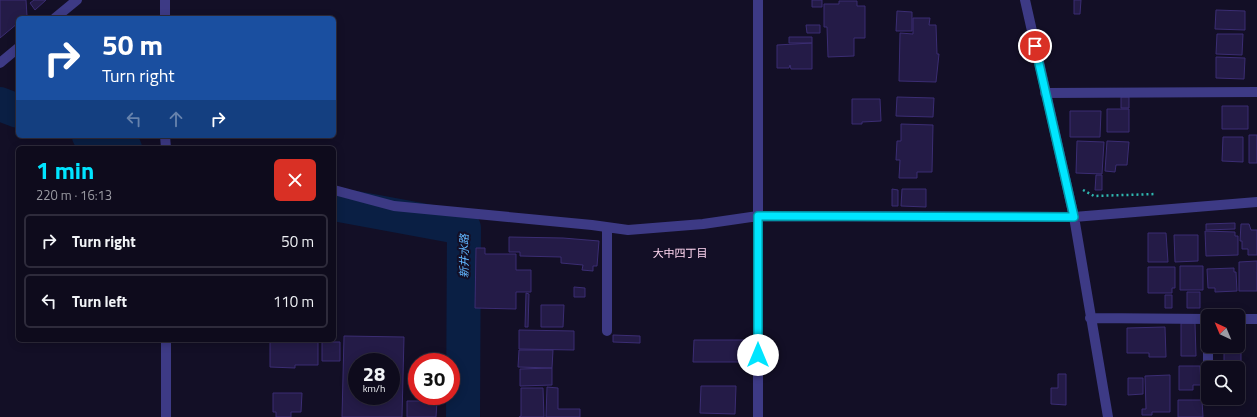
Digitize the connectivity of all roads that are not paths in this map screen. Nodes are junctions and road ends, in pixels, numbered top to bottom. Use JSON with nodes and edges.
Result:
{"nodes":[{"id":1,"x":77,"y":0,"type":"edge"},
{"id":2,"x":165,"y":0,"type":"edge"},
{"id":3,"x":758,"y":0,"type":"edge"},
{"id":4,"x":1025,"y":0,"type":"edge"},
{"id":5,"x":57,"y":16,"type":"edge"},
{"id":6,"x":165,"y":16,"type":"edge"},
{"id":7,"x":16,"y":50,"type":"edge"},
{"id":8,"x":0,"y":63,"type":"edge"},
{"id":9,"x":1257,"y":92,"type":"edge"},
{"id":10,"x":1045,"y":93,"type":"junction"},
{"id":11,"x":336,"y":191,"type":"edge"},
{"id":12,"x":1257,"y":202,"type":"edge"},
{"id":13,"x":758,"y":216,"type":"junction"},
{"id":14,"x":1074,"y":217,"type":"junction"},
{"id":15,"x":607,"y":228,"type":"junction"},
{"id":16,"x":1090,"y":318,"type":"junction"},
{"id":17,"x":1201,"y":319,"type":"edge"},
{"id":18,"x":1245,"y":319,"type":"edge"},
{"id":19,"x":1257,"y":319,"type":"edge"},
{"id":20,"x":607,"y":331,"type":"dead end"},
{"id":21,"x":166,"y":342,"type":"edge"},
{"id":22,"x":166,"y":417,"type":"edge"},
{"id":23,"x":758,"y":417,"type":"edge"},
{"id":24,"x":1108,"y":417,"type":"edge"}],
"edges":[{"from":1,"to":5,"type":"street"},
{"from":2,"to":6,"type":"street"},
{"from":3,"to":13,"type":"street"},
{"from":4,"to":10,"type":"street"},
{"from":7,"to":8,"type":"street"},
{"from":9,"to":10,"type":"street"},
{"from":10,"to":14,"type":"street"},
{"from":11,"to":15,"type":"street"},
{"from":12,"to":14,"type":"street"},
{"from":13,"to":14,"type":"street"},
{"from":13,"to":15,"type":"street"},
{"from":13,"to":23,"type":"street"},
{"from":14,"to":16,"type":"street"},
{"from":15,"to":20,"type":"street"},
{"from":16,"to":17,"type":"street"},
{"from":16,"to":24,"type":"street"},
{"from":18,"to":19,"type":"street"},
{"from":21,"to":22,"type":"street"}]}
